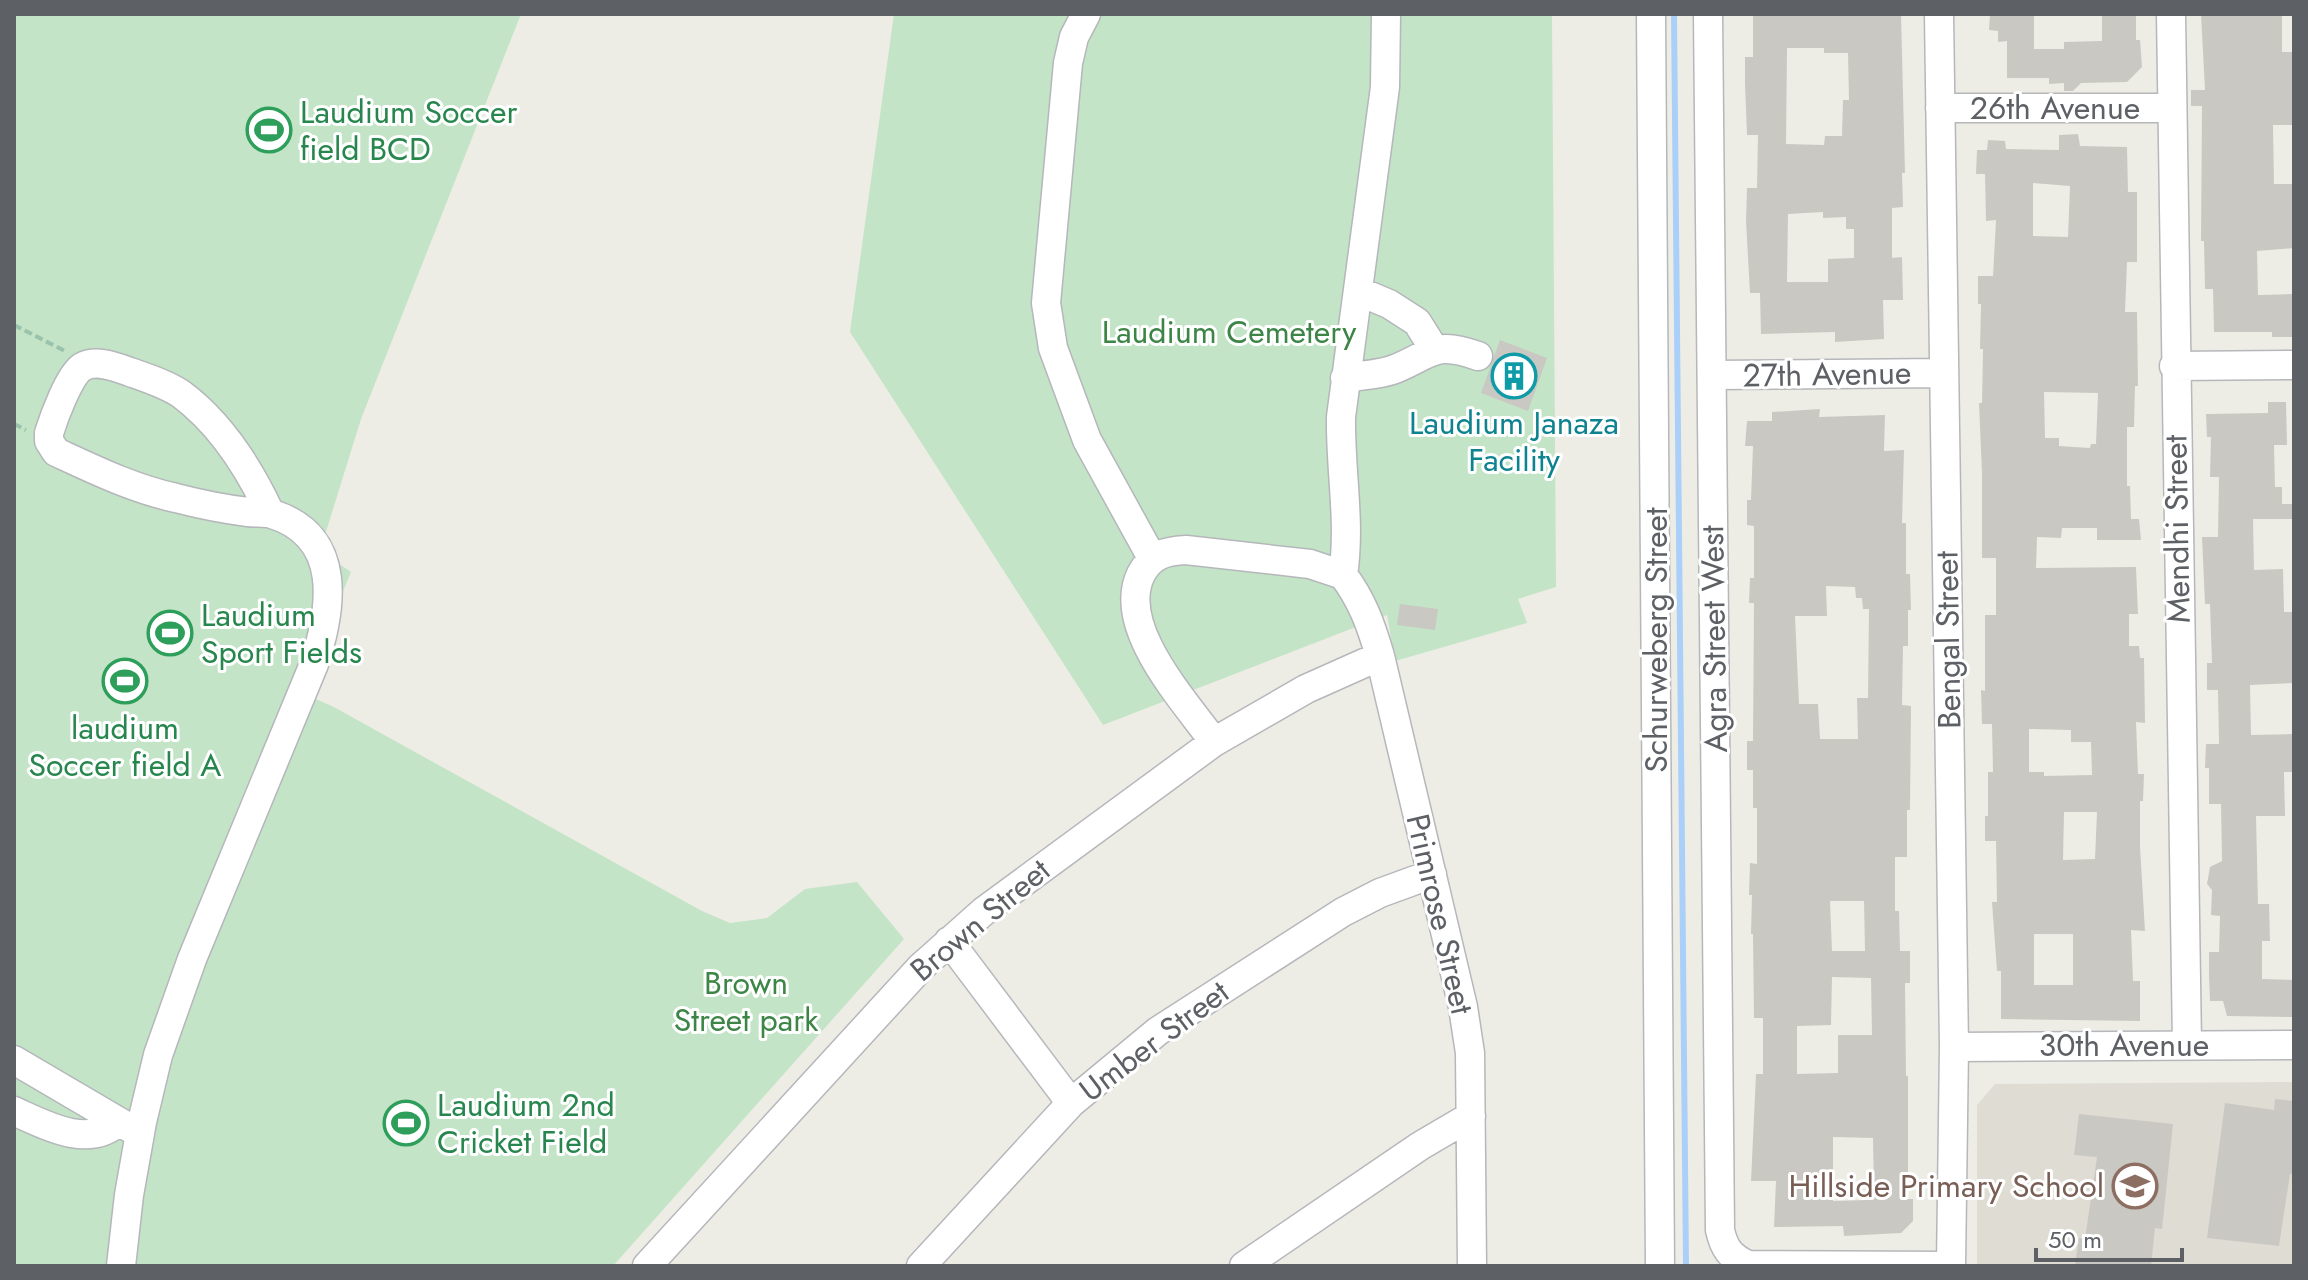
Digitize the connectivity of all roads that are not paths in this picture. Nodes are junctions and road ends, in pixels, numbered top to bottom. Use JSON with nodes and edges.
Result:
{"nodes":[{"id":1,"x":1086,"y":14,"type":"edge"},
{"id":2,"x":1386,"y":14,"type":"edge"},
{"id":3,"x":1651,"y":14,"type":"edge"},
{"id":4,"x":1708,"y":14,"type":"edge"},
{"id":5,"x":1939,"y":14,"type":"edge"},
{"id":6,"x":2171,"y":14,"type":"edge"},
{"id":7,"x":1940,"y":108,"type":"junction"},
{"id":8,"x":2170,"y":108,"type":"junction"},
{"id":9,"x":1358,"y":291,"type":"junction"},
{"id":10,"x":1434,"y":349,"type":"junction"},
{"id":11,"x":1478,"y":356,"type":"dead end"},
{"id":12,"x":2294,"y":365,"type":"edge"},
{"id":13,"x":2174,"y":366,"type":"junction"},
{"id":14,"x":1943,"y":373,"type":"junction"},
{"id":15,"x":1712,"y":375,"type":"junction"},
{"id":16,"x":1345,"y":378,"type":"junction"},
{"id":17,"x":270,"y":513,"type":"junction"},
{"id":18,"x":1152,"y":558,"type":"junction"},
{"id":19,"x":1343,"y":575,"type":"junction"},
{"id":20,"x":1380,"y":656,"type":"junction"},
{"id":21,"x":1214,"y":742,"type":"junction"},
{"id":22,"x":1432,"y":874,"type":"junction"},
{"id":23,"x":949,"y":941,"type":"junction"},
{"id":24,"x":2187,"y":1044,"type":"junction"},
{"id":25,"x":2294,"y":1045,"type":"edge"},
{"id":26,"x":1954,"y":1047,"type":"junction"},
{"id":27,"x":16,"y":1066,"type":"edge"},
{"id":28,"x":1071,"y":1103,"type":"junction"},
{"id":29,"x":14,"y":1111,"type":"edge"},
{"id":30,"x":1471,"y":1116,"type":"junction"},
{"id":31,"x":129,"y":1128,"type":"junction"},
{"id":32,"x":121,"y":1266,"type":"edge"},
{"id":33,"x":647,"y":1266,"type":"edge"},
{"id":34,"x":921,"y":1266,"type":"edge"},
{"id":35,"x":1244,"y":1266,"type":"edge"},
{"id":36,"x":1472,"y":1266,"type":"edge"},
{"id":37,"x":1660,"y":1266,"type":"edge"},
{"id":38,"x":1951,"y":1266,"type":"edge"}],
"edges":[{"from":1,"to":18,"type":"street"},
{"from":2,"to":9,"type":"street"},
{"from":3,"to":37,"type":"street","name":"Schurweberg Street"},
{"from":4,"to":15,"type":"street","name":"Agra Street West"},
{"from":5,"to":7,"type":"street","name":"Bengal Street"},
{"from":6,"to":8,"type":"street","name":"Mendhi Street"},
{"from":7,"to":8,"type":"street","name":"26th Avenue"},
{"from":7,"to":14,"type":"street","name":"Bengal Street"},
{"from":8,"to":13,"type":"street","name":"Mendhi Street"},
{"from":9,"to":10,"type":"street"},
{"from":9,"to":16,"type":"street"},
{"from":10,"to":11,"type":"street"},
{"from":10,"to":16,"type":"street"},
{"from":12,"to":13,"type":"street"},
{"from":13,"to":24,"type":"street","name":"Mendhi Street"},
{"from":14,"to":15,"type":"street","name":"27th Avenue"},
{"from":14,"to":26,"type":"street","name":"Bengal Street"},
{"from":15,"to":38,"type":"street","name":"Agra Street West"},
{"from":16,"to":19,"type":"street"},
{"from":17,"to":17,"type":"street"},
{"from":17,"to":31,"type":"street"},
{"from":18,"to":19,"type":"street"},
{"from":18,"to":21,"type":"street"},
{"from":19,"to":20,"type":"street","name":"Primrose Street"},
{"from":20,"to":21,"type":"street","name":"Brown Street"},
{"from":20,"to":22,"type":"street","name":"Primrose Street"},
{"from":21,"to":23,"type":"street","name":"Brown Street"},
{"from":22,"to":28,"type":"street","name":"Umber Street"},
{"from":22,"to":30,"type":"street","name":"Primrose Street"},
{"from":23,"to":28,"type":"street"},
{"from":23,"to":33,"type":"street","name":"Brown Street"},
{"from":24,"to":25,"type":"street","name":"30th Avenue"},
{"from":24,"to":26,"type":"street","name":"30th Avenue"},
{"from":26,"to":38,"type":"street","name":"Bengal Street"},
{"from":27,"to":31,"type":"street"},
{"from":28,"to":34,"type":"street","name":"Umber Street"},
{"from":29,"to":31,"type":"street"},
{"from":30,"to":35,"type":"street"},
{"from":30,"to":36,"type":"street","name":"Primrose Street"},
{"from":31,"to":32,"type":"street"}]}
